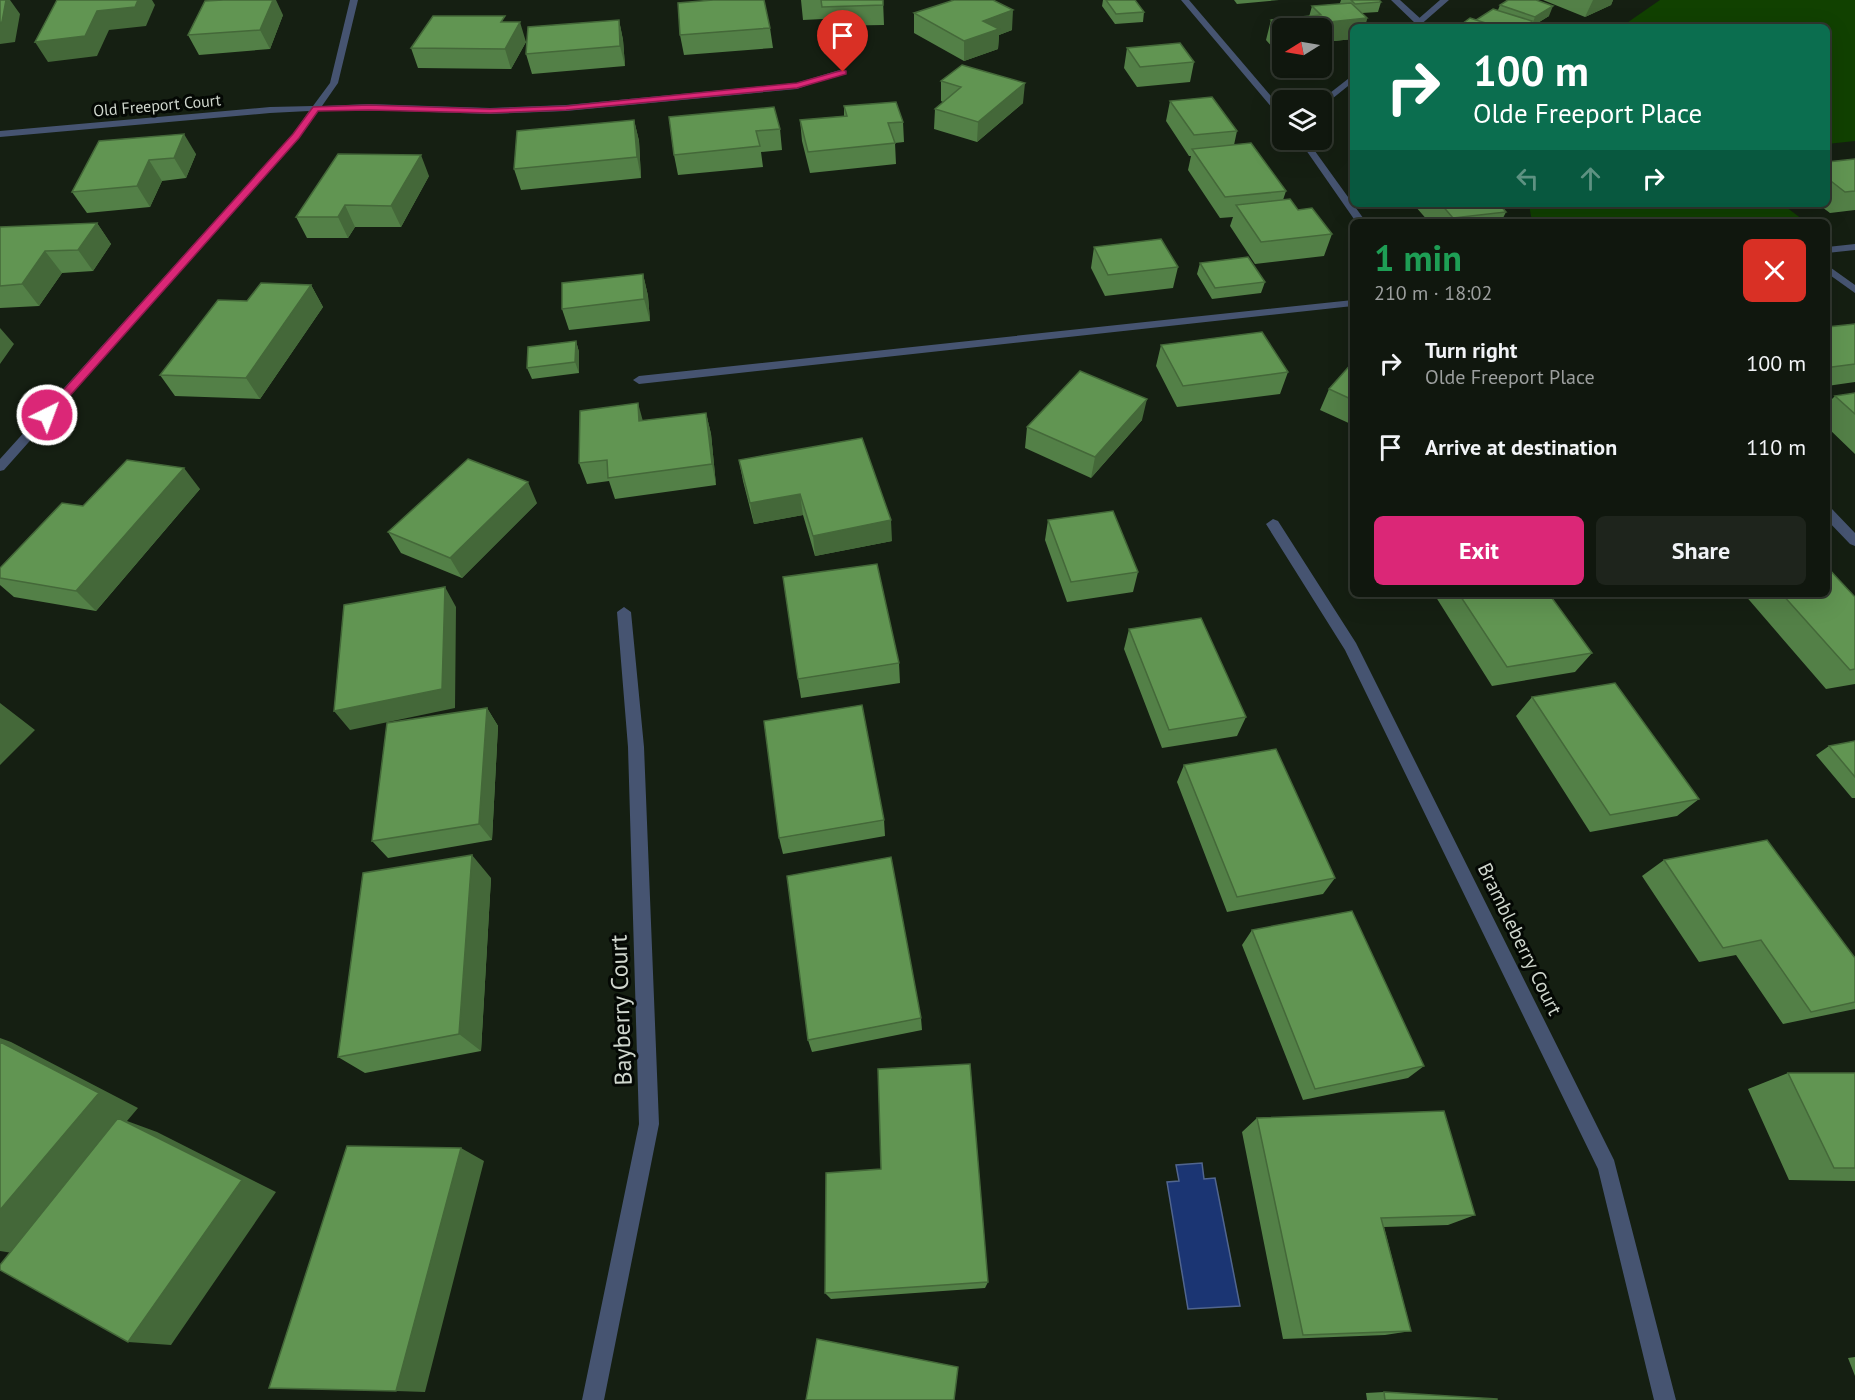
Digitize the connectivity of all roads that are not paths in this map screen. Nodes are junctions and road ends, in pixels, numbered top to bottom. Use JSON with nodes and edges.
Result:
{"nodes":[{"id":1,"x":354,"y":0,"type":"edge"},
{"id":2,"x":1185,"y":0,"type":"edge"},
{"id":3,"x":1395,"y":0,"type":"edge"},
{"id":4,"x":1445,"y":0,"type":"edge"},
{"id":5,"x":1416,"y":24,"type":"edge"},
{"id":6,"x":843,"y":72,"type":"dead end"},
{"id":7,"x":1350,"y":81,"type":"edge"},
{"id":8,"x":1332,"y":96,"type":"edge"},
{"id":9,"x":1272,"y":102,"type":"edge"},
{"id":10,"x":316,"y":109,"type":"junction"},
{"id":11,"x":0,"y":134,"type":"edge"},
{"id":12,"x":1310,"y":150,"type":"edge"},
{"id":13,"x":1350,"y":206,"type":"edge"},
{"id":14,"x":1855,"y":247,"type":"edge"},
{"id":15,"x":1830,"y":250,"type":"edge"},
{"id":16,"x":1830,"y":270,"type":"edge"},
{"id":17,"x":1855,"y":290,"type":"edge"},
{"id":18,"x":1350,"y":303,"type":"edge"},
{"id":19,"x":639,"y":380,"type":"dead end"},
{"id":20,"x":0,"y":467,"type":"edge"},
{"id":21,"x":1830,"y":515,"type":"edge"},
{"id":22,"x":1273,"y":524,"type":"dead end"},
{"id":23,"x":1855,"y":541,"type":"edge"},
{"id":24,"x":624,"y":612,"type":"dead end"},
{"id":25,"x":593,"y":1400,"type":"edge"},
{"id":26,"x":1665,"y":1400,"type":"edge"}],
"edges":[{"from":1,"to":10,"type":"street"},
{"from":2,"to":9,"type":"street"},
{"from":3,"to":5,"type":"street"},
{"from":4,"to":5,"type":"street"},
{"from":6,"to":10,"type":"street","name":"Old Freeport Court"},
{"from":7,"to":8,"type":"street"},
{"from":10,"to":11,"type":"street","name":"Old Freeport Court"},
{"from":10,"to":20,"type":"street"},
{"from":12,"to":13,"type":"street"},
{"from":14,"to":15,"type":"street"},
{"from":16,"to":17,"type":"street"},
{"from":18,"to":19,"type":"street"},
{"from":21,"to":23,"type":"street"},
{"from":22,"to":26,"type":"street","name":"Brambleberry Court"},
{"from":24,"to":25,"type":"street","name":"Bayberry Court"}]}
